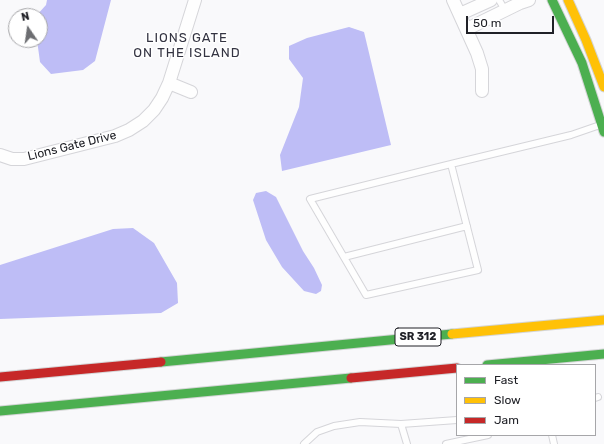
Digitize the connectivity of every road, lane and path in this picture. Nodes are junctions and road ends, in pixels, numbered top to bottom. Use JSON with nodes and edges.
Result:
{"nodes":[{"id":1,"x":195,"y":0,"type":"edge"},
{"id":2,"x":453,"y":0,"type":"edge"},
{"id":3,"x":491,"y":0,"type":"edge"},
{"id":4,"x":529,"y":0,"type":"edge"},
{"id":5,"x":552,"y":0,"type":"edge"},
{"id":6,"x":568,"y":0,"type":"edge"},
{"id":7,"x":502,"y":5,"type":"edge"},
{"id":8,"x":460,"y":14,"type":"junction"},
{"id":9,"x":467,"y":29,"type":"junction"},
{"id":10,"x":592,"y":30,"type":"dead end"},
{"id":11,"x":604,"y":63,"type":"edge"},
{"id":12,"x":168,"y":83,"type":"junction"},
{"id":13,"x":604,"y":87,"type":"edge"},
{"id":14,"x":482,"y":91,"type":"dead end"},
{"id":15,"x":191,"y":92,"type":"dead end"},
{"id":16,"x":603,"y":129,"type":"edge"},
{"id":17,"x":0,"y":155,"type":"edge"},
{"id":18,"x":451,"y":164,"type":"junction"},
{"id":19,"x":467,"y":226,"type":"junction"},
{"id":20,"x":344,"y":257,"type":"junction"},
{"id":21,"x":604,"y":320,"type":"edge"},
{"id":22,"x":604,"y":354,"type":"edge"},
{"id":23,"x":498,"y":364,"type":"edge"},
{"id":24,"x":456,"y":368,"type":"edge"},
{"id":25,"x":0,"y":377,"type":"edge"},
{"id":26,"x":0,"y":412,"type":"edge"},
{"id":27,"x":456,"y":420,"type":"edge"},
{"id":28,"x":401,"y":424,"type":"junction"},
{"id":29,"x":483,"y":436,"type":"edge"},
{"id":30,"x":304,"y":444,"type":"edge"},
{"id":31,"x":406,"y":444,"type":"edge"},
{"id":32,"x":446,"y":444,"type":"edge"}],
"edges":[{"from":1,"to":12,"type":"street","name":"Lions Gate Drive"},
{"from":2,"to":8,"type":"street"},
{"from":3,"to":8,"type":"street"},
{"from":4,"to":7,"type":"street"},
{"from":5,"to":16,"type":"main road"},
{"from":6,"to":13,"type":"main road"},
{"from":7,"to":9,"type":"street"},
{"from":8,"to":9,"type":"street"},
{"from":9,"to":14,"type":"street"},
{"from":10,"to":11,"type":"main road"},
{"from":12,"to":15,"type":"street"},
{"from":12,"to":17,"type":"street","name":"Lions Gate Drive"},
{"from":16,"to":18,"type":"lane"},
{"from":18,"to":19,"type":"lane"},
{"from":18,"to":20,"type":"lane"},
{"from":19,"to":20,"type":"lane"},
{"from":19,"to":20,"type":"lane"},
{"from":21,"to":25,"type":"main road","number":"SR 312"},
{"from":22,"to":23,"type":"main road"},
{"from":24,"to":26,"type":"main road"},
{"from":27,"to":28,"type":"lane"},
{"from":28,"to":30,"type":"lane"},
{"from":28,"to":31,"type":"lane"},
{"from":29,"to":32,"type":"lane"}]}
